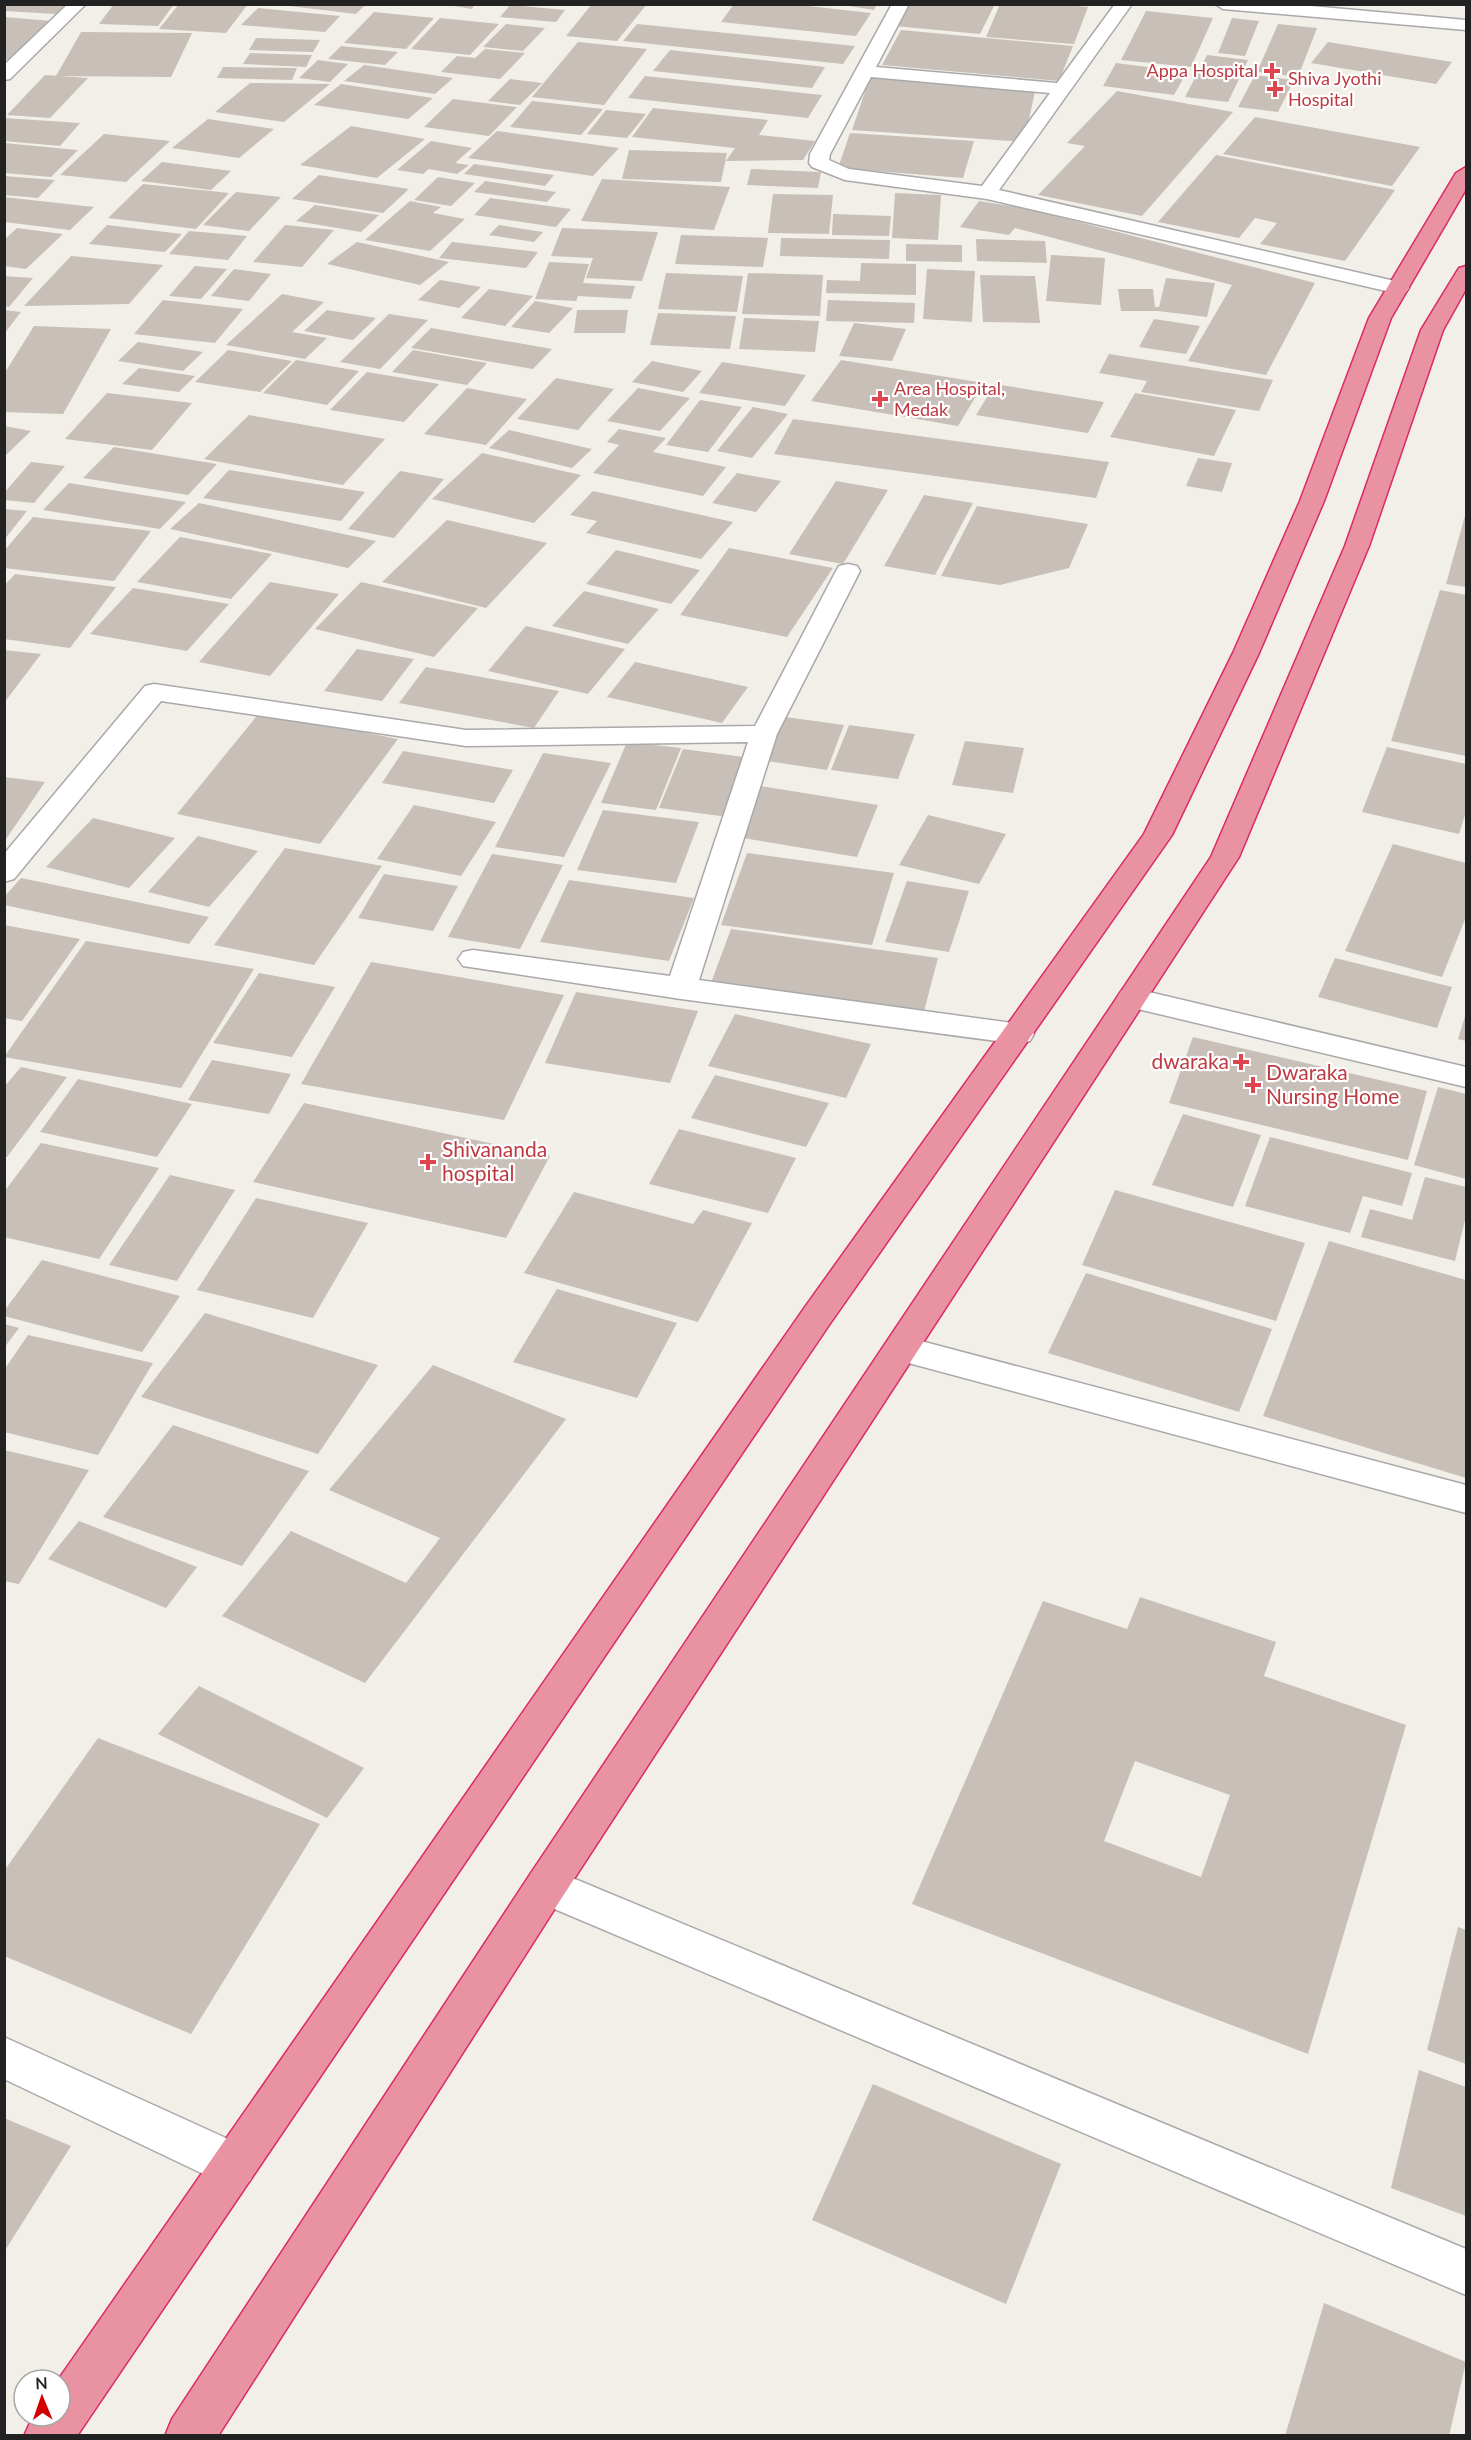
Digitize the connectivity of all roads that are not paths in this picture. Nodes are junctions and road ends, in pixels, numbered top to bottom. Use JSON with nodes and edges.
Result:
{"nodes":[{"id":1,"x":78,"y":4,"type":"edge"},
{"id":2,"x":901,"y":4,"type":"edge"},
{"id":3,"x":1124,"y":4,"type":"edge"},
{"id":4,"x":1223,"y":4,"type":"edge"},
{"id":5,"x":1467,"y":25,"type":"edge"},
{"id":6,"x":865,"y":71,"type":"junction"},
{"id":7,"x":4,"y":75,"type":"edge"},
{"id":8,"x":1063,"y":89,"type":"junction"},
{"id":9,"x":1467,"y":173,"type":"edge"},
{"id":10,"x":987,"y":192,"type":"junction"},
{"id":11,"x":1467,"y":272,"type":"edge"},
{"id":12,"x":1399,"y":288,"type":"junction"},
{"id":13,"x":848,"y":571,"type":"dead end"},
{"id":14,"x":764,"y":734,"type":"junction"},
{"id":15,"x":4,"y":873,"type":"edge"},
{"id":16,"x":473,"y":959,"type":"dead end"},
{"id":17,"x":681,"y":989,"type":"junction"},
{"id":18,"x":1132,"y":998,"type":"junction"},
{"id":19,"x":1019,"y":1034,"type":"junction"},
{"id":20,"x":1467,"y":1077,"type":"edge"},
{"id":21,"x":902,"y":1349,"type":"junction"},
{"id":22,"x":1467,"y":1499,"type":"edge"},
{"id":23,"x":546,"y":1886,"type":"junction"},
{"id":24,"x":4,"y":2057,"type":"edge"},
{"id":25,"x":234,"y":2164,"type":"junction"},
{"id":26,"x":1467,"y":2272,"type":"edge"},
{"id":27,"x":48,"y":2436,"type":"edge"},
{"id":28,"x":189,"y":2436,"type":"edge"}],
"edges":[{"from":1,"to":7,"type":"street"},
{"from":2,"to":6,"type":"street"},
{"from":3,"to":8,"type":"street"},
{"from":4,"to":5,"type":"street"},
{"from":6,"to":8,"type":"street"},
{"from":6,"to":10,"type":"street"},
{"from":8,"to":10,"type":"street"},
{"from":9,"to":12,"type":"highway"},
{"from":10,"to":12,"type":"street"},
{"from":11,"to":18,"type":"highway"},
{"from":12,"to":19,"type":"highway"},
{"from":13,"to":14,"type":"street"},
{"from":14,"to":15,"type":"street"},
{"from":14,"to":17,"type":"street"},
{"from":16,"to":17,"type":"street"},
{"from":17,"to":19,"type":"street"},
{"from":18,"to":20,"type":"street"},
{"from":18,"to":21,"type":"highway"},
{"from":19,"to":25,"type":"highway"},
{"from":21,"to":22,"type":"street"},
{"from":21,"to":23,"type":"highway"},
{"from":23,"to":26,"type":"street"},
{"from":23,"to":28,"type":"highway"},
{"from":24,"to":25,"type":"street"},
{"from":25,"to":27,"type":"highway"}]}
